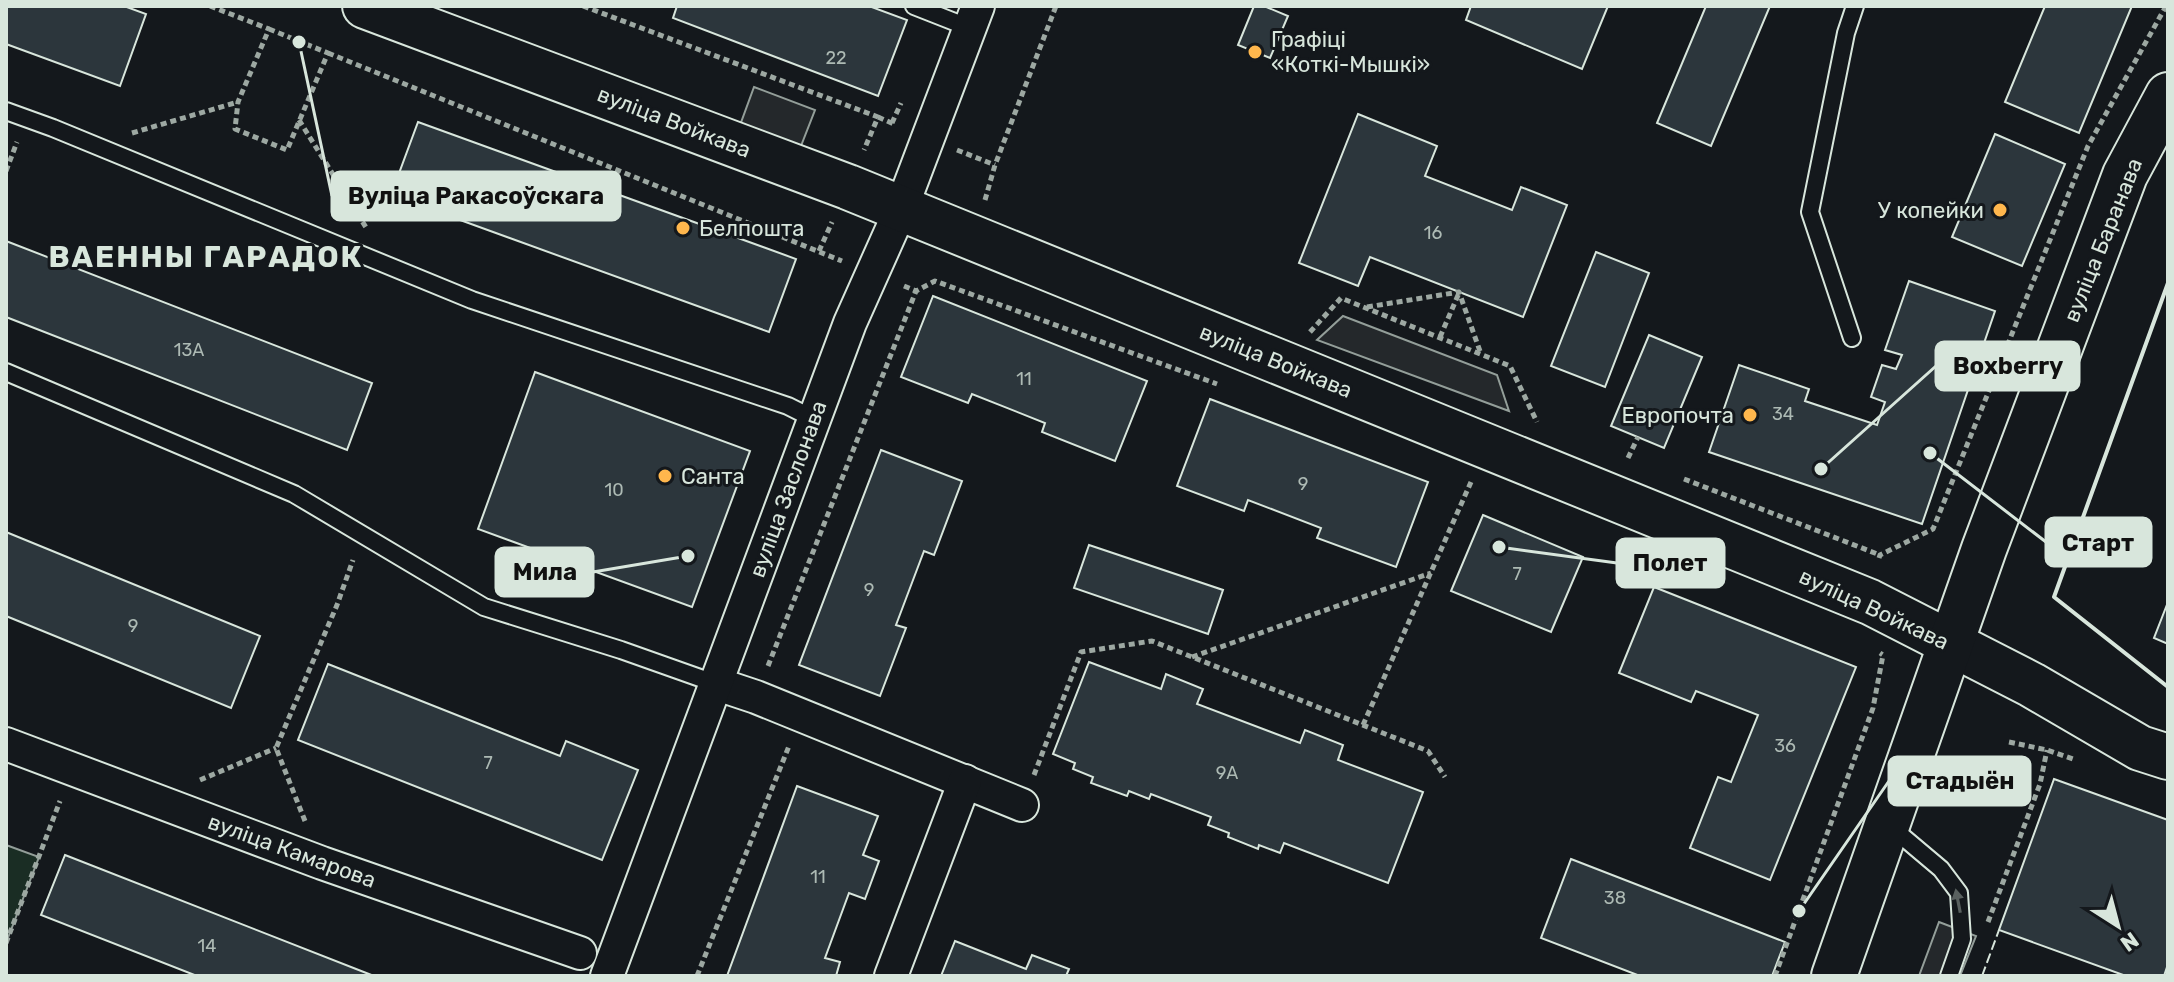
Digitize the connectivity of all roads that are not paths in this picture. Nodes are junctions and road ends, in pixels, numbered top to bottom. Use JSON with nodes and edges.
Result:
{"nodes":[{"id":1,"x":365,"y":6,"type":"edge"},
{"id":2,"x":914,"y":6,"type":"edge"},
{"id":3,"x":1855,"y":6,"type":"edge"},
{"id":4,"x":974,"y":17,"type":"edge"},
{"id":5,"x":2168,"y":95,"type":"edge"},
{"id":6,"x":6,"y":111,"type":"edge"},
{"id":7,"x":901,"y":209,"type":"junction"},
{"id":8,"x":1852,"y":338,"type":"dead end"},
{"id":9,"x":6,"y":372,"type":"edge"},
{"id":10,"x":814,"y":419,"type":"junction"},
{"id":11,"x":1951,"y":644,"type":"junction"},
{"id":12,"x":717,"y":684,"type":"junction"},
{"id":13,"x":6,"y":744,"type":"edge"},
{"id":14,"x":2168,"y":757,"type":"edge"},
{"id":15,"x":965,"y":781,"type":"junction"},
{"id":16,"x":1022,"y":805,"type":"road end"},
{"id":17,"x":1886,"y":824,"type":"junction"},
{"id":18,"x":580,"y":953,"type":"dead end"},
{"id":19,"x":607,"y":976,"type":"edge"},
{"id":20,"x":891,"y":976,"type":"edge"},
{"id":21,"x":1834,"y":976,"type":"edge"},
{"id":22,"x":1949,"y":976,"type":"edge"}],
"edges":[{"from":1,"to":7,"type":"main road","name":"вуліца Войкава"},
{"from":2,"to":4,"type":"lane"},
{"from":3,"to":8,"type":"lane"},
{"from":4,"to":7,"type":"street","name":"вуліца Заслонава"},
{"from":5,"to":11,"type":"main road","name":"вуліца Баранава"},
{"from":6,"to":10,"type":"lane"},
{"from":7,"to":10,"type":"street","name":"вуліца Заслонава"},
{"from":7,"to":11,"type":"main road","name":"вуліца Войкава"},
{"from":9,"to":12,"type":"lane"},
{"from":10,"to":12,"type":"street","name":"вуліца Заслонава"},
{"from":11,"to":14,"type":"main road","name":"вуліца Войкава"},
{"from":11,"to":17,"type":"main road","name":"вуліца Баранава"},
{"from":12,"to":15,"type":"street"},
{"from":12,"to":19,"type":"street","name":"вуліца Заслонава"},
{"from":13,"to":18,"type":"street","name":"вуліца Камарова"},
{"from":15,"to":16,"type":"street"},
{"from":15,"to":20,"type":"street"},
{"from":17,"to":21,"type":"main road","name":"вуліца Баранава"},
{"from":22,"to":17,"type":"lane","one_way":true}]}
